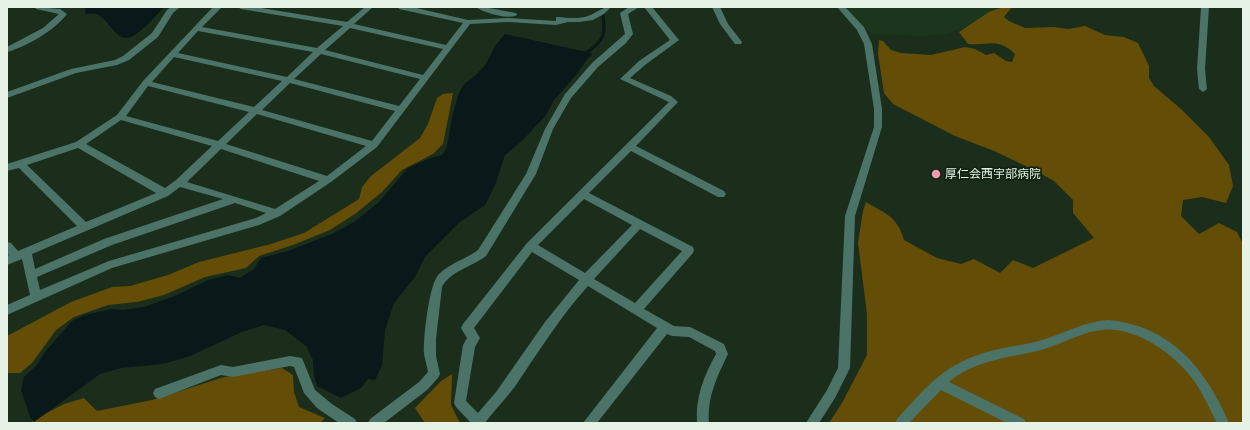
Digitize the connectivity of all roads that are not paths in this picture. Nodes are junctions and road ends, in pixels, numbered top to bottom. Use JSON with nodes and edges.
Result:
{"nodes":[{"id":1,"x":39,"y":7,"type":"edge"},
{"id":2,"x":176,"y":7,"type":"edge"},
{"id":3,"x":218,"y":7,"type":"edge"},
{"id":4,"x":241,"y":7,"type":"edge"},
{"id":5,"x":370,"y":7,"type":"edge"},
{"id":6,"x":402,"y":7,"type":"edge"},
{"id":7,"x":480,"y":7,"type":"edge"},
{"id":8,"x":607,"y":7,"type":"edge"},
{"id":9,"x":635,"y":7,"type":"edge"},
{"id":10,"x":648,"y":7,"type":"edge"},
{"id":11,"x":716,"y":7,"type":"edge"},
{"id":12,"x":841,"y":7,"type":"edge"},
{"id":13,"x":1205,"y":7,"type":"edge"},
{"id":14,"x":566,"y":20,"type":"junction"},
{"id":15,"x":468,"y":22,"type":"junction"},
{"id":16,"x":349,"y":25,"type":"junction"},
{"id":17,"x":197,"y":28,"type":"junction"},
{"id":18,"x":738,"y":42,"type":"dead end"},
{"id":19,"x":448,"y":48,"type":"junction"},
{"id":20,"x":7,"y":50,"type":"edge"},
{"id":21,"x":320,"y":51,"type":"junction"},
{"id":22,"x":172,"y":54,"type":"junction"},
{"id":23,"x":425,"y":78,"type":"junction"},
{"id":24,"x":290,"y":80,"type":"junction"},
{"id":25,"x":146,"y":83,"type":"junction"},
{"id":26,"x":1203,"y":89,"type":"dead end"},
{"id":27,"x":7,"y":95,"type":"edge"},
{"id":28,"x":402,"y":110,"type":"junction"},
{"id":29,"x":256,"y":111,"type":"junction"},
{"id":30,"x":120,"y":117,"type":"junction"},
{"id":31,"x":79,"y":144,"type":"junction"},
{"id":32,"x":220,"y":145,"type":"junction"},
{"id":33,"x":374,"y":145,"type":"junction"},
{"id":34,"x":630,"y":147,"type":"junction"},
{"id":35,"x":21,"y":164,"type":"junction"},
{"id":36,"x":7,"y":168,"type":"edge"},
{"id":37,"x":328,"y":180,"type":"junction"},
{"id":38,"x":179,"y":183,"type":"junction"},
{"id":39,"x":165,"y":193,"type":"junction"},
{"id":40,"x":582,"y":194,"type":"junction"},
{"id":41,"x":721,"y":194,"type":"dead end"},
{"id":42,"x":235,"y":199,"type":"junction"},
{"id":43,"x":276,"y":212,"type":"junction"},
{"id":44,"x":639,"y":224,"type":"junction"},
{"id":45,"x":85,"y":228,"type":"junction"},
{"id":46,"x":7,"y":246,"type":"edge"},
{"id":47,"x":531,"y":246,"type":"junction"},
{"id":48,"x":16,"y":256,"type":"edge"},
{"id":49,"x":31,"y":275,"type":"junction"},
{"id":50,"x":588,"y":280,"type":"junction"},
{"id":51,"x":36,"y":297,"type":"junction"},
{"id":52,"x":637,"y":309,"type":"junction"},
{"id":53,"x":7,"y":310,"type":"edge"},
{"id":54,"x":665,"y":326,"type":"junction"},
{"id":55,"x":939,"y":384,"type":"junction"},
{"id":56,"x":160,"y":394,"type":"dead end"},
{"id":57,"x":478,"y":422,"type":"edge"},
{"id":58,"x":351,"y":423,"type":"edge"},
{"id":59,"x":374,"y":423,"type":"edge"},
{"id":60,"x":589,"y":423,"type":"edge"},
{"id":61,"x":704,"y":423,"type":"edge"},
{"id":62,"x":812,"y":423,"type":"edge"},
{"id":63,"x":901,"y":423,"type":"edge"},
{"id":64,"x":1020,"y":423,"type":"edge"},
{"id":65,"x":1223,"y":423,"type":"edge"}],
"edges":[{"from":1,"to":20,"type":"street"},
{"from":2,"to":27,"type":"street"},
{"from":3,"to":17,"type":"street"},
{"from":4,"to":16,"type":"street"},
{"from":5,"to":16,"type":"street"},
{"from":6,"to":15,"type":"street"},
{"from":7,"to":14,"type":"street"},
{"from":8,"to":14,"type":"street"},
{"from":9,"to":59,"type":"street"},
{"from":10,"to":34,"type":"street"},
{"from":11,"to":18,"type":"street"},
{"from":12,"to":62,"type":"street"},
{"from":13,"to":26,"type":"street"},
{"from":14,"to":15,"type":"street"},
{"from":15,"to":19,"type":"street"},
{"from":16,"to":19,"type":"street"},
{"from":16,"to":21,"type":"street"},
{"from":17,"to":21,"type":"street"},
{"from":17,"to":22,"type":"street"},
{"from":19,"to":23,"type":"street"},
{"from":21,"to":23,"type":"street"},
{"from":21,"to":24,"type":"street"},
{"from":22,"to":24,"type":"street"},
{"from":22,"to":25,"type":"street"},
{"from":23,"to":28,"type":"street"},
{"from":24,"to":28,"type":"street"},
{"from":24,"to":29,"type":"street"},
{"from":25,"to":29,"type":"street"},
{"from":25,"to":30,"type":"street"},
{"from":28,"to":33,"type":"street"},
{"from":29,"to":32,"type":"street"},
{"from":29,"to":33,"type":"street"},
{"from":30,"to":31,"type":"street"},
{"from":30,"to":32,"type":"street"},
{"from":31,"to":35,"type":"street"},
{"from":31,"to":39,"type":"street"},
{"from":32,"to":37,"type":"street"},
{"from":32,"to":38,"type":"street"},
{"from":33,"to":37,"type":"street"},
{"from":34,"to":40,"type":"street"},
{"from":34,"to":41,"type":"street"},
{"from":35,"to":36,"type":"street"},
{"from":35,"to":45,"type":"street"},
{"from":37,"to":43,"type":"street"},
{"from":38,"to":39,"type":"street"},
{"from":38,"to":42,"type":"street"},
{"from":39,"to":45,"type":"street"},
{"from":40,"to":44,"type":"street"},
{"from":40,"to":47,"type":"street"},
{"from":42,"to":43,"type":"street"},
{"from":42,"to":49,"type":"street"},
{"from":43,"to":51,"type":"street"},
{"from":44,"to":50,"type":"street"},
{"from":44,"to":52,"type":"street"},
{"from":45,"to":48,"type":"street"},
{"from":46,"to":48,"type":"street"},
{"from":47,"to":50,"type":"street"},
{"from":47,"to":57,"type":"street"},
{"from":48,"to":49,"type":"street"},
{"from":49,"to":51,"type":"street"},
{"from":50,"to":52,"type":"street"},
{"from":50,"to":57,"type":"street"},
{"from":51,"to":53,"type":"street"},
{"from":52,"to":54,"type":"street"},
{"from":54,"to":60,"type":"street"},
{"from":54,"to":61,"type":"street"},
{"from":55,"to":63,"type":"street"},
{"from":55,"to":64,"type":"street"},
{"from":55,"to":65,"type":"street"},
{"from":56,"to":58,"type":"street"}]}
